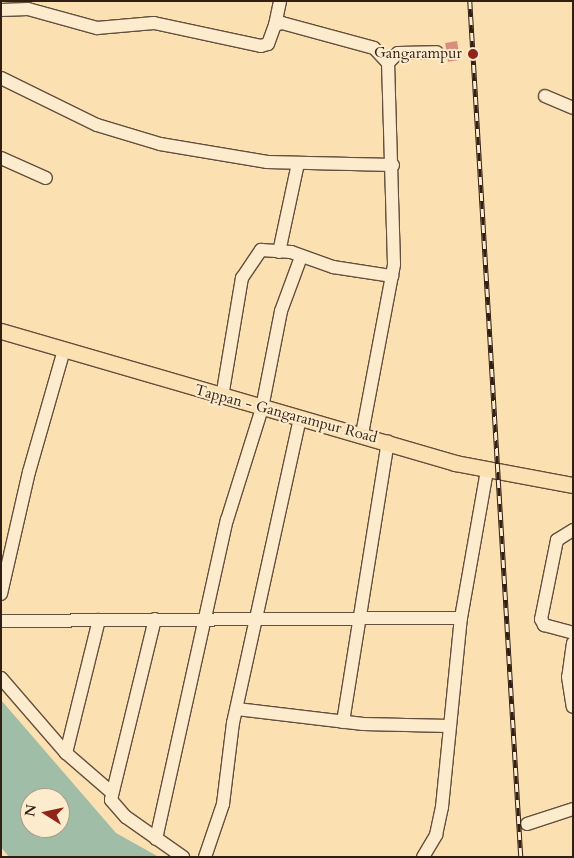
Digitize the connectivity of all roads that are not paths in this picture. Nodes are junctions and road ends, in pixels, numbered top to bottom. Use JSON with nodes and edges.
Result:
{"nodes":[{"id":1,"x":280,"y":1,"type":"edge"},
{"id":2,"x":1,"y":10,"type":"edge"},
{"id":3,"x":275,"y":25,"type":"junction"},
{"id":4,"x":437,"y":52,"type":"dead end"},
{"id":5,"x":388,"y":63,"type":"junction"},
{"id":6,"x":1,"y":78,"type":"edge"},
{"id":7,"x":545,"y":96,"type":"dead end"},
{"id":8,"x":573,"y":108,"type":"edge"},
{"id":9,"x":1,"y":158,"type":"edge"},
{"id":10,"x":298,"y":163,"type":"junction"},
{"id":11,"x":392,"y":165,"type":"junction"},
{"id":12,"x":46,"y":178,"type":"dead end"},
{"id":13,"x":279,"y":252,"type":"junction"},
{"id":14,"x":301,"y":257,"type":"junction"},
{"id":15,"x":392,"y":276,"type":"junction"},
{"id":16,"x":1,"y":331,"type":"edge"},
{"id":17,"x":64,"y":350,"type":"junction"},
{"id":18,"x":222,"y":397,"type":"junction"},
{"id":19,"x":262,"y":408,"type":"junction"},
{"id":20,"x":300,"y":418,"type":"junction"},
{"id":21,"x":362,"y":434,"type":"junction"},
{"id":22,"x":388,"y":442,"type":"junction"},
{"id":23,"x":487,"y":470,"type":"junction"},
{"id":24,"x":573,"y":485,"type":"edge"},
{"id":25,"x":573,"y":530,"type":"edge"},
{"id":26,"x":7,"y":544,"type":"edge"},
{"id":27,"x":1,"y":594,"type":"edge"},
{"id":28,"x":360,"y":617,"type":"junction"},
{"id":29,"x":204,"y":618,"type":"junction"},
{"id":30,"x":256,"y":618,"type":"junction"},
{"id":31,"x":461,"y":618,"type":"junction"},
{"id":32,"x":155,"y":619,"type":"junction"},
{"id":33,"x":100,"y":620,"type":"junction"},
{"id":34,"x":1,"y":621,"type":"edge"},
{"id":35,"x":573,"y":633,"type":"edge"},
{"id":36,"x":573,"y":643,"type":"edge"},
{"id":37,"x":1,"y":678,"type":"edge"},
{"id":38,"x":573,"y":707,"type":"edge"},
{"id":39,"x":237,"y":710,"type":"junction"},
{"id":40,"x":343,"y":722,"type":"junction"},
{"id":41,"x":448,"y":726,"type":"junction"},
{"id":42,"x":66,"y":753,"type":"junction"},
{"id":43,"x":111,"y":792,"type":"junction"},
{"id":44,"x":573,"y":809,"type":"edge"},
{"id":45,"x":527,"y":824,"type":"dead end"},
{"id":46,"x":156,"y":839,"type":"junction"},
{"id":47,"x":183,"y":857,"type":"edge"},
{"id":48,"x":205,"y":857,"type":"edge"},
{"id":49,"x":423,"y":857,"type":"edge"}],
"edges":[{"from":1,"to":3,"type":"street"},
{"from":2,"to":3,"type":"street"},
{"from":3,"to":5,"type":"street"},
{"from":4,"to":5,"type":"street"},
{"from":5,"to":11,"type":"street"},
{"from":6,"to":10,"type":"street"},
{"from":7,"to":8,"type":"street"},
{"from":9,"to":12,"type":"street"},
{"from":10,"to":11,"type":"street"},
{"from":10,"to":13,"type":"street"},
{"from":11,"to":15,"type":"street"},
{"from":13,"to":14,"type":"street"},
{"from":13,"to":18,"type":"street"},
{"from":14,"to":15,"type":"street"},
{"from":14,"to":19,"type":"street"},
{"from":15,"to":21,"type":"street"},
{"from":16,"to":17,"type":"main road","name":"Tappan - Gangarampur Road"},
{"from":17,"to":18,"type":"main road","name":"Tappan - Gangarampur Road"},
{"from":17,"to":26,"type":"street"},
{"from":18,"to":19,"type":"main road","name":"Tappan - Gangarampur Road"},
{"from":19,"to":20,"type":"main road","name":"Tappan - Gangarampur Road"},
{"from":19,"to":29,"type":"street"},
{"from":20,"to":21,"type":"main road","name":"Tappan - Gangarampur Road"},
{"from":20,"to":30,"type":"street"},
{"from":21,"to":22,"type":"main road","name":"Tappan - Gangarampur Road"},
{"from":22,"to":23,"type":"main road","name":"Tappan - Gangarampur Road"},
{"from":22,"to":28,"type":"street"},
{"from":23,"to":24,"type":"main road","name":"Tappan - Gangarampur Road"},
{"from":23,"to":31,"type":"street"},
{"from":25,"to":35,"type":"street"},
{"from":26,"to":27,"type":"street"},
{"from":28,"to":30,"type":"street"},
{"from":28,"to":31,"type":"street"},
{"from":28,"to":40,"type":"street"},
{"from":29,"to":30,"type":"street"},
{"from":29,"to":32,"type":"street"},
{"from":29,"to":46,"type":"street"},
{"from":30,"to":39,"type":"street"},
{"from":31,"to":41,"type":"street"},
{"from":32,"to":33,"type":"street"},
{"from":32,"to":43,"type":"street"},
{"from":33,"to":34,"type":"street"},
{"from":33,"to":42,"type":"street"},
{"from":36,"to":38,"type":"street"},
{"from":37,"to":42,"type":"street"},
{"from":39,"to":40,"type":"street"},
{"from":39,"to":48,"type":"street"},
{"from":40,"to":41,"type":"street"},
{"from":41,"to":49,"type":"street"},
{"from":42,"to":43,"type":"street"},
{"from":43,"to":46,"type":"street"},
{"from":44,"to":45,"type":"street"},
{"from":46,"to":47,"type":"street"}]}
